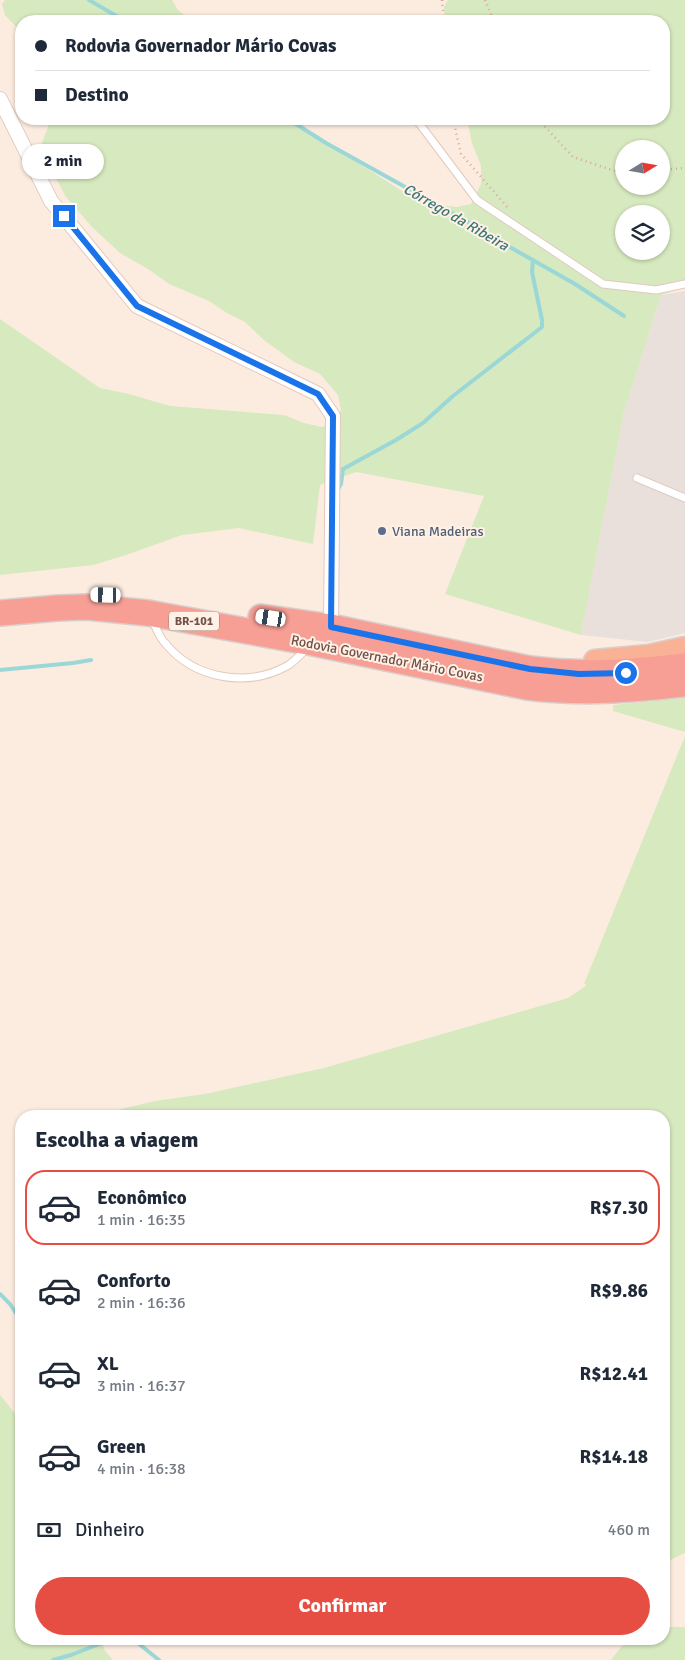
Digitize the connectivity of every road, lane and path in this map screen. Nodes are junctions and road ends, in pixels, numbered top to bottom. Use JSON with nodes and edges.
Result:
{"nodes":[{"id":1,"x":442,"y":0,"type":"edge"},
{"id":2,"x":485,"y":0,"type":"edge"},
{"id":3,"x":443,"y":15,"type":"edge"},
{"id":4,"x":491,"y":15,"type":"edge"},
{"id":5,"x":0,"y":100,"type":"edge"},
{"id":6,"x":421,"y":125,"type":"edge"},
{"id":7,"x":454,"y":125,"type":"edge"},
{"id":8,"x":544,"y":125,"type":"edge"},
{"id":9,"x":685,"y":168,"type":"edge"},
{"id":10,"x":670,"y":169,"type":"edge"},
{"id":11,"x":615,"y":171,"type":"edge"},
{"id":12,"x":511,"y":211,"type":"dead end"},
{"id":13,"x":685,"y":284,"type":"edge"},
{"id":14,"x":637,"y":478,"type":"dead end"},
{"id":15,"x":685,"y":498,"type":"edge"},
{"id":16,"x":0,"y":600,"type":"edge"},
{"id":17,"x":0,"y":613,"type":"edge"},
{"id":18,"x":148,"y":613,"type":"junction"},
{"id":19,"x":322,"y":635,"type":"junction"},
{"id":20,"x":390,"y":640,"type":"junction"},
{"id":21,"x":685,"y":648,"type":"edge"},
{"id":22,"x":685,"y":666,"type":"edge"},
{"id":23,"x":685,"y":684,"type":"edge"}],
"edges":[{"from":1,"to":3,"type":"path"},
{"from":2,"to":4,"type":"path"},
{"from":5,"to":19,"type":"street"},
{"from":6,"to":13,"type":"lane"},
{"from":7,"to":12,"type":"path"},
{"from":8,"to":11,"type":"path"},
{"from":9,"to":10,"type":"path"},
{"from":14,"to":15,"type":"lane"},
{"from":16,"to":19,"type":"highway","name":"Rodovia Governador Mário Covas","number":"BR-101"},
{"from":17,"to":18,"type":"highway","name":"Rodovia Governador Mário Covas","number":"BR-101"},
{"from":18,"to":19,"type":"highway","name":"Rodovia Governador Mário Covas","number":"BR-101"},
{"from":18,"to":19,"type":"lane"},
{"from":19,"to":20,"type":"highway","name":"Rodovia Governador Mário Covas","number":"BR-101"},
{"from":19,"to":23,"type":"highway","name":"Rodovia Governador Mário Covas","number":"BR-101"},
{"from":20,"to":21,"type":"highway"},
{"from":20,"to":22,"type":"highway","name":"Rodovia Governador Mário Covas","number":"BR-101"}]}
